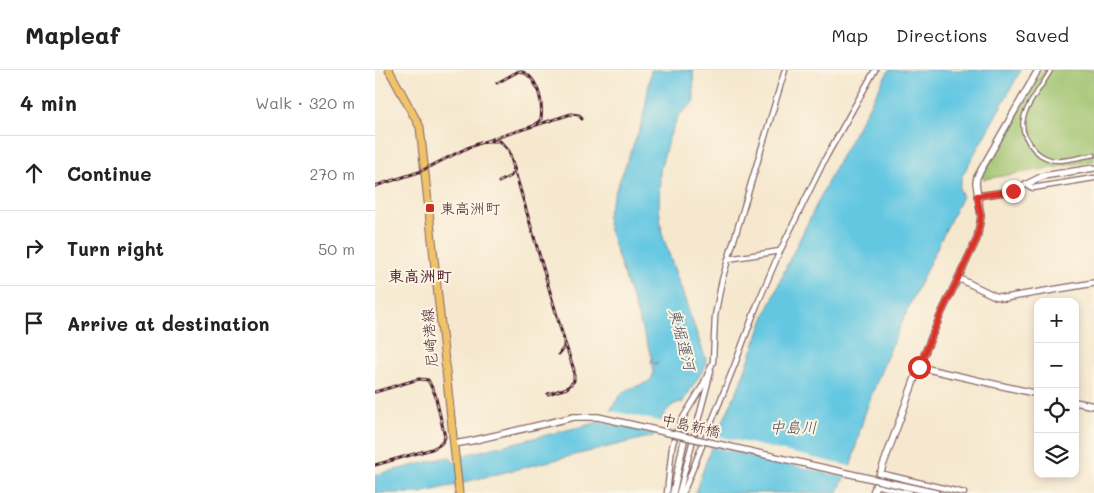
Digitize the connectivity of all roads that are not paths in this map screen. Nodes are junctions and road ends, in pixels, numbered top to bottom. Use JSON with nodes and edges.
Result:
{"nodes":[{"id":1,"x":389,"y":70,"type":"edge"},
{"id":2,"x":785,"y":70,"type":"edge"},
{"id":3,"x":875,"y":70,"type":"edge"},
{"id":4,"x":1038,"y":70,"type":"edge"},
{"id":5,"x":1051,"y":70,"type":"edge"},
{"id":6,"x":1094,"y":155,"type":"edge"},
{"id":7,"x":1094,"y":168,"type":"edge"},
{"id":8,"x":1094,"y":178,"type":"edge"},
{"id":9,"x":1025,"y":184,"type":"junction"},
{"id":10,"x":977,"y":196,"type":"junction"},
{"id":11,"x":780,"y":251,"type":"junction"},
{"id":12,"x":728,"y":259,"type":"junction"},
{"id":13,"x":958,"y":278,"type":"junction"},
{"id":14,"x":1094,"y":283,"type":"edge"},
{"id":15,"x":713,"y":362,"type":"junction"},
{"id":16,"x":919,"y":367,"type":"junction"},
{"id":17,"x":1034,"y":393,"type":"edge"},
{"id":18,"x":1079,"y":403,"type":"edge"},
{"id":19,"x":1094,"y":406,"type":"edge"},
{"id":20,"x":685,"y":436,"type":"junction"},
{"id":21,"x":454,"y":444,"type":"junction"},
{"id":22,"x":879,"y":473,"type":"junction"},
{"id":23,"x":875,"y":485,"type":"junction"},
{"id":24,"x":459,"y":490,"type":"edge"},
{"id":25,"x":667,"y":493,"type":"edge"},
{"id":26,"x":673,"y":493,"type":"edge"},
{"id":27,"x":681,"y":493,"type":"edge"},
{"id":28,"x":873,"y":493,"type":"edge"},
{"id":29,"x":910,"y":493,"type":"edge"},
{"id":30,"x":936,"y":493,"type":"edge"},
{"id":31,"x":964,"y":493,"type":"edge"}],
"edges":[{"from":1,"to":21,"type":"main road","name":"尼崎港線"},
{"from":2,"to":12,"type":"street"},
{"from":3,"to":11,"type":"street"},
{"from":4,"to":10,"type":"street"},
{"from":5,"to":6,"type":"street"},
{"from":7,"to":9,"type":"street"},
{"from":8,"to":9,"type":"street"},
{"from":9,"to":10,"type":"street"},
{"from":10,"to":13,"type":"street"},
{"from":11,"to":12,"type":"street"},
{"from":11,"to":27,"type":"street"},
{"from":12,"to":15,"type":"street"},
{"from":13,"to":14,"type":"street"},
{"from":13,"to":16,"type":"street"},
{"from":15,"to":25,"type":"street"},
{"from":15,"to":27,"type":"street"},
{"from":16,"to":17,"type":"street"},
{"from":16,"to":22,"type":"street"},
{"from":18,"to":19,"type":"street"},
{"from":20,"to":21,"type":"street","name":"中島新橋","bridge":true},
{"from":20,"to":26,"type":"street"},
{"from":20,"to":30,"type":"street","name":"中島新橋","bridge":true},
{"from":21,"to":24,"type":"main road","name":"尼崎港線"},
{"from":22,"to":23,"type":"street"},
{"from":22,"to":31,"type":"street"},
{"from":23,"to":28,"type":"street"},
{"from":23,"to":29,"type":"street"}]}
